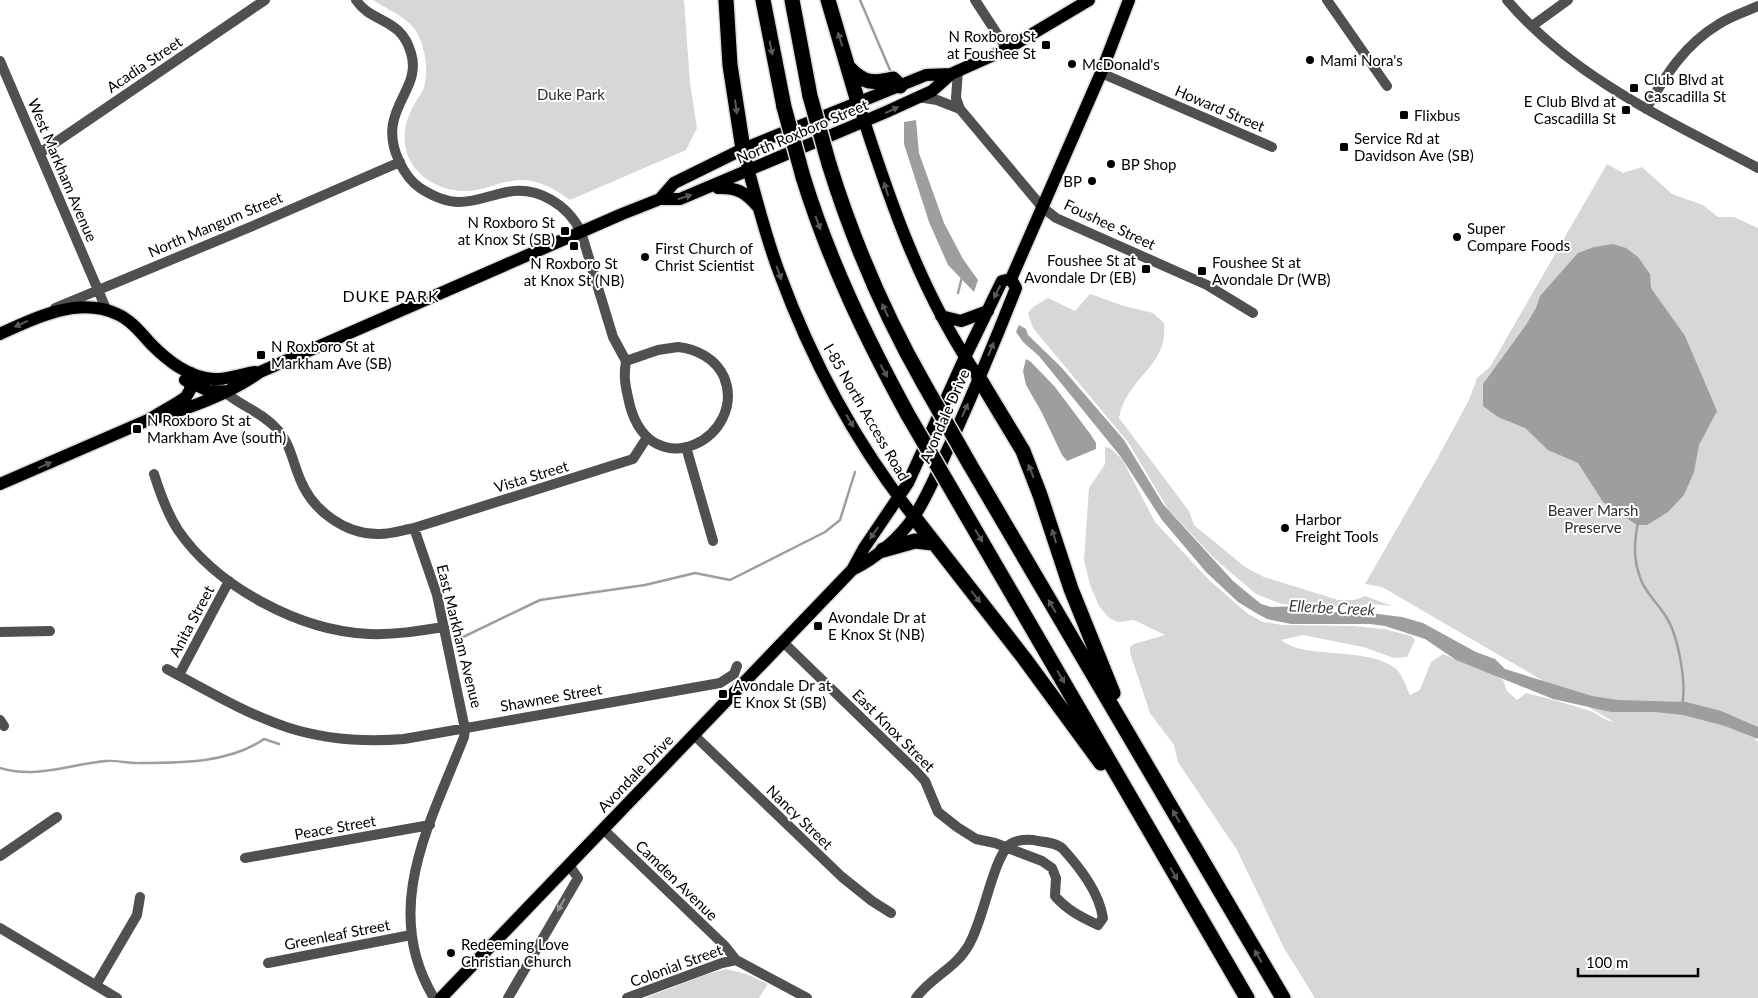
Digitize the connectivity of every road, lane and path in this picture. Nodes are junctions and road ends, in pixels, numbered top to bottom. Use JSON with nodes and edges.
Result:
{"nodes":[{"id":1,"x":265,"y":0,"type":"edge"},
{"id":2,"x":356,"y":0,"type":"edge"},
{"id":3,"x":726,"y":0,"type":"edge"},
{"id":4,"x":763,"y":0,"type":"edge"},
{"id":5,"x":792,"y":0,"type":"edge"},
{"id":6,"x":828,"y":0,"type":"edge"},
{"id":7,"x":975,"y":0,"type":"edge"},
{"id":8,"x":1089,"y":0,"type":"edge"},
{"id":9,"x":1135,"y":0,"type":"edge"},
{"id":10,"x":1327,"y":0,"type":"edge"},
{"id":11,"x":1507,"y":0,"type":"edge"},
{"id":12,"x":1568,"y":0,"type":"edge"},
{"id":13,"x":1125,"y":4,"type":"edge"},
{"id":14,"x":1758,"y":6,"type":"edge"},
{"id":15,"x":1532,"y":26,"type":"junction"},
{"id":16,"x":1007,"y":49,"type":"junction"},
{"id":17,"x":0,"y":61,"type":"edge"},
{"id":18,"x":849,"y":68,"type":"junction"},
{"id":19,"x":954,"y":72,"type":"junction"},
{"id":20,"x":1101,"y":73,"type":"junction"},
{"id":21,"x":900,"y":86,"type":"junction"},
{"id":22,"x":1387,"y":86,"type":"dead end"},
{"id":23,"x":918,"y":97,"type":"junction"},
{"id":24,"x":858,"y":102,"type":"junction"},
{"id":25,"x":960,"y":109,"type":"junction"},
{"id":26,"x":1646,"y":109,"type":"junction"},
{"id":27,"x":864,"y":122,"type":"junction"},
{"id":28,"x":1272,"y":147,"type":"dead end"},
{"id":29,"x":743,"y":149,"type":"junction"},
{"id":30,"x":40,"y":153,"type":"junction"},
{"id":31,"x":400,"y":162,"type":"junction"},
{"id":32,"x":1758,"y":168,"type":"edge"},
{"id":33,"x":749,"y":171,"type":"junction"},
{"id":34,"x":710,"y":188,"type":"junction"},
{"id":35,"x":660,"y":199,"type":"junction"},
{"id":36,"x":1042,"y":207,"type":"junction"},
{"id":37,"x":760,"y":210,"type":"junction"},
{"id":38,"x":581,"y":232,"type":"junction"},
{"id":39,"x":1011,"y":279,"type":"junction"},
{"id":40,"x":98,"y":291,"type":"junction"},
{"id":41,"x":108,"y":311,"type":"junction"},
{"id":42,"x":988,"y":311,"type":"junction"},
{"id":43,"x":1253,"y":313,"type":"dead end"},
{"id":44,"x":43,"y":314,"type":"junction"},
{"id":45,"x":941,"y":316,"type":"junction"},
{"id":46,"x":0,"y":334,"type":"edge"},
{"id":47,"x":964,"y":357,"type":"junction"},
{"id":48,"x":626,"y":361,"type":"junction"},
{"id":49,"x":260,"y":372,"type":"junction"},
{"id":50,"x":191,"y":378,"type":"junction"},
{"id":51,"x":979,"y":378,"type":"junction"},
{"id":52,"x":213,"y":379,"type":"junction"},
{"id":53,"x":222,"y":392,"type":"junction"},
{"id":54,"x":148,"y":420,"type":"junction"},
{"id":55,"x":646,"y":439,"type":"junction"},
{"id":56,"x":686,"y":447,"type":"junction"},
{"id":57,"x":154,"y":474,"type":"dead end"},
{"id":58,"x":0,"y":484,"type":"edge"},
{"id":59,"x":898,"y":498,"type":"junction"},
{"id":60,"x":914,"y":517,"type":"junction"},
{"id":61,"x":414,"y":528,"type":"junction"},
{"id":62,"x":713,"y":541,"type":"dead end"},
{"id":63,"x":933,"y":543,"type":"junction"},
{"id":64,"x":883,"y":550,"type":"junction"},
{"id":65,"x":852,"y":570,"type":"junction"},
{"id":66,"x":229,"y":581,"type":"junction"},
{"id":67,"x":444,"y":627,"type":"junction"},
{"id":68,"x":50,"y":631,"type":"dead end"},
{"id":69,"x":0,"y":632,"type":"edge"},
{"id":70,"x":783,"y":642,"type":"junction"},
{"id":71,"x":737,"y":666,"type":"dead end"},
{"id":72,"x":167,"y":669,"type":"dead end"},
{"id":73,"x":179,"y":675,"type":"junction"},
{"id":74,"x":465,"y":728,"type":"junction"},
{"id":75,"x":694,"y":735,"type":"junction"},
{"id":76,"x":1140,"y":753,"type":"junction"},
{"id":77,"x":57,"y":817,"type":"dead end"},
{"id":78,"x":1141,"y":817,"type":"junction"},
{"id":79,"x":430,"y":825,"type":"junction"},
{"id":80,"x":603,"y":829,"type":"junction"},
{"id":81,"x":1006,"y":848,"type":"junction"},
{"id":82,"x":0,"y":856,"type":"edge"},
{"id":83,"x":246,"y":858,"type":"dead end"},
{"id":84,"x":569,"y":864,"type":"junction"},
{"id":85,"x":140,"y":897,"type":"dead end"},
{"id":86,"x":891,"y":913,"type":"dead end"},
{"id":87,"x":0,"y":928,"type":"edge"},
{"id":88,"x":411,"y":935,"type":"junction"},
{"id":89,"x":736,"y":960,"type":"junction"},
{"id":90,"x":268,"y":963,"type":"dead end"},
{"id":91,"x":96,"y":985,"type":"junction"},
{"id":92,"x":117,"y":998,"type":"edge"},
{"id":93,"x":434,"y":998,"type":"edge"},
{"id":94,"x":441,"y":998,"type":"edge"},
{"id":95,"x":508,"y":998,"type":"edge"},
{"id":96,"x":627,"y":998,"type":"edge"},
{"id":97,"x":807,"y":998,"type":"edge"},
{"id":98,"x":916,"y":998,"type":"edge"},
{"id":99,"x":1247,"y":998,"type":"edge"},
{"id":100,"x":1283,"y":998,"type":"edge"}],
"edges":[{"from":1,"to":30,"type":"street","name":"Acadia Street"},
{"from":2,"to":31,"type":"street"},
{"from":3,"to":29,"type":"highway","one_way":true},
{"from":4,"to":78,"type":"highway","one_way":true,"bridge":true},
{"from":76,"to":5,"type":"highway","one_way":true,"bridge":true},
{"from":18,"to":6,"type":"highway","one_way":true},
{"from":7,"to":16,"type":"street"},
{"from":8,"to":16,"type":"main road","name":"North Roxboro Street"},
{"from":9,"to":13,"type":"main road","name":"Avondale Drive"},
{"from":10,"to":22,"type":"street"},
{"from":11,"to":15,"type":"street"},
{"from":12,"to":15,"type":"street"},
{"from":13,"to":20,"type":"main road","name":"Avondale Drive"},
{"from":14,"to":26,"type":"street"},
{"from":15,"to":26,"type":"street"},
{"from":16,"to":19,"type":"main road","name":"North Roxboro Street"},
{"from":17,"to":30,"type":"street","name":"West Markham Avenue"},
{"from":18,"to":21,"type":"highway"},
{"from":18,"to":24,"type":"highway"},
{"from":19,"to":21,"type":"main road","name":"North Roxboro Street"},
{"from":19,"to":23,"type":"main road","name":"North Roxboro Street"},
{"from":19,"to":25,"type":"street"},
{"from":20,"to":28,"type":"street","name":"Howard Street"},
{"from":20,"to":36,"type":"main road","name":"Avondale Drive"},
{"from":21,"to":24,"type":"main road","name":"North Roxboro Street"},
{"from":23,"to":25,"type":"street","name":"Foushee Street"},
{"from":27,"to":23,"type":"main road","name":"North Roxboro Street","one_way":true},
{"from":24,"to":27,"type":"main road"},
{"from":24,"to":29,"type":"main road","name":"North Roxboro Street"},
{"from":25,"to":36,"type":"street","name":"Foushee Street"},
{"from":26,"to":32,"type":"street"},
{"from":27,"to":33,"type":"main road","name":"North Roxboro Street"},
{"from":45,"to":27,"type":"main road","one_way":true},
{"from":29,"to":33,"type":"main road","name":"I-85 North Access Road"},
{"from":29,"to":35,"type":"main road","name":"North Roxboro Street"},
{"from":30,"to":40,"type":"street","name":"West Markham Avenue"},
{"from":31,"to":38,"type":"street"},
{"from":31,"to":40,"type":"street","name":"North Mangum Street"},
{"from":33,"to":34,"type":"main road","name":"North Roxboro Street"},
{"from":33,"to":37,"type":"main road","name":"I-85 North Access Road"},
{"from":35,"to":34,"type":"main road","name":"North Roxboro Street","one_way":true},
{"from":34,"to":37,"type":"main road"},
{"from":35,"to":38,"type":"main road","name":"North Roxboro Street"},
{"from":36,"to":39,"type":"main road","name":"Avondale Drive"},
{"from":36,"to":43,"type":"street","name":"Foushee Street"},
{"from":37,"to":59,"type":"main road","name":"I-85 North Access Road","one_way":true},
{"from":38,"to":48,"type":"street"},
{"from":38,"to":49,"type":"main road","name":"North Roxboro Street"},
{"from":39,"to":42,"type":"main road","name":"Avondale Drive","one_way":true},
{"from":51,"to":39,"type":"main road","name":"Avondale Drive","one_way":true},
{"from":40,"to":41,"type":"street"},
{"from":40,"to":44,"type":"street","name":"North Mangum Street"},
{"from":41,"to":44,"type":"main road","name":"North Mangum Street"},
{"from":41,"to":50,"type":"main road"},
{"from":42,"to":45,"type":"main road"},
{"from":42,"to":47,"type":"main road","name":"Avondale Drive"},
{"from":44,"to":46,"type":"main road","name":"North Mangum Street","one_way":true},
{"from":45,"to":47,"type":"main road"},
{"from":47,"to":51,"type":"main road"},
{"from":47,"to":59,"type":"main road","name":"Avondale Drive"},
{"from":48,"to":55,"type":"street"},
{"from":48,"to":56,"type":"street"},
{"from":49,"to":52,"type":"main road"},
{"from":49,"to":53,"type":"main road","name":"North Roxboro Street"},
{"from":50,"to":52,"type":"main road"},
{"from":50,"to":53,"type":"main road"},
{"from":50,"to":54,"type":"main road","name":"North Roxboro Street"},
{"from":60,"to":51,"type":"main road","name":"Avondale Drive","one_way":true},
{"from":76,"to":51,"type":"highway","one_way":true},
{"from":52,"to":53,"type":"street"},
{"from":53,"to":54,"type":"main road","name":"North Roxboro Street"},
{"from":53,"to":61,"type":"street"},
{"from":58,"to":54,"type":"main road","name":"North Roxboro Street","one_way":true},
{"from":55,"to":56,"type":"street"},
{"from":55,"to":61,"type":"street","name":"Vista Street"},
{"from":56,"to":62,"type":"street"},
{"from":57,"to":66,"type":"street"},
{"from":59,"to":60,"type":"main road","name":"I-85 North Access Road"},
{"from":59,"to":65,"type":"main road","name":"Avondale Drive","one_way":true},
{"from":60,"to":63,"type":"highway"},
{"from":60,"to":64,"type":"main road","name":"Avondale Drive"},
{"from":61,"to":67,"type":"street","name":"East Markham Avenue"},
{"from":63,"to":64,"type":"highway"},
{"from":63,"to":78,"type":"highway","one_way":true},
{"from":64,"to":65,"type":"main road","name":"Avondale Drive"},
{"from":65,"to":70,"type":"main road","name":"Avondale Drive"},
{"from":66,"to":67,"type":"street"},
{"from":66,"to":73,"type":"street","name":"Anita Street"},
{"from":67,"to":74,"type":"street","name":"East Markham Avenue"},
{"from":68,"to":69,"type":"street"},
{"from":70,"to":75,"type":"main road","name":"Avondale Drive"},
{"from":70,"to":81,"type":"street","name":"East Knox Street"},
{"from":71,"to":74,"type":"street","name":"Shawnee Street"},
{"from":72,"to":73,"type":"street","name":"Shawnee Street"},
{"from":73,"to":74,"type":"street","name":"Shawnee Street"},
{"from":74,"to":79,"type":"street","name":"East Markham Avenue"},
{"from":75,"to":80,"type":"main road","name":"Avondale Drive"},
{"from":75,"to":86,"type":"street","name":"Nancy Street"},
{"from":100,"to":76,"type":"highway","one_way":true},
{"from":77,"to":82,"type":"street"},
{"from":78,"to":99,"type":"highway","one_way":true},
{"from":79,"to":83,"type":"street","name":"Peace Street"},
{"from":79,"to":88,"type":"street","name":"East Markham Avenue"},
{"from":80,"to":84,"type":"main road","name":"Avondale Drive"},
{"from":80,"to":89,"type":"street","name":"Camden Avenue"},
{"from":81,"to":81,"type":"street","name":"East Knox Street"},
{"from":81,"to":98,"type":"street"},
{"from":84,"to":94,"type":"main road","name":"Avondale Drive"},
{"from":84,"to":95,"type":"street","one_way":true},
{"from":85,"to":91,"type":"street"},
{"from":87,"to":91,"type":"street"},
{"from":88,"to":90,"type":"street","name":"Greenleaf Street"},
{"from":88,"to":93,"type":"street","name":"East Markham Avenue"},
{"from":89,"to":96,"type":"street","name":"Colonial Street"},
{"from":89,"to":97,"type":"street","name":"Camden Avenue"},
{"from":91,"to":92,"type":"street"}]}
